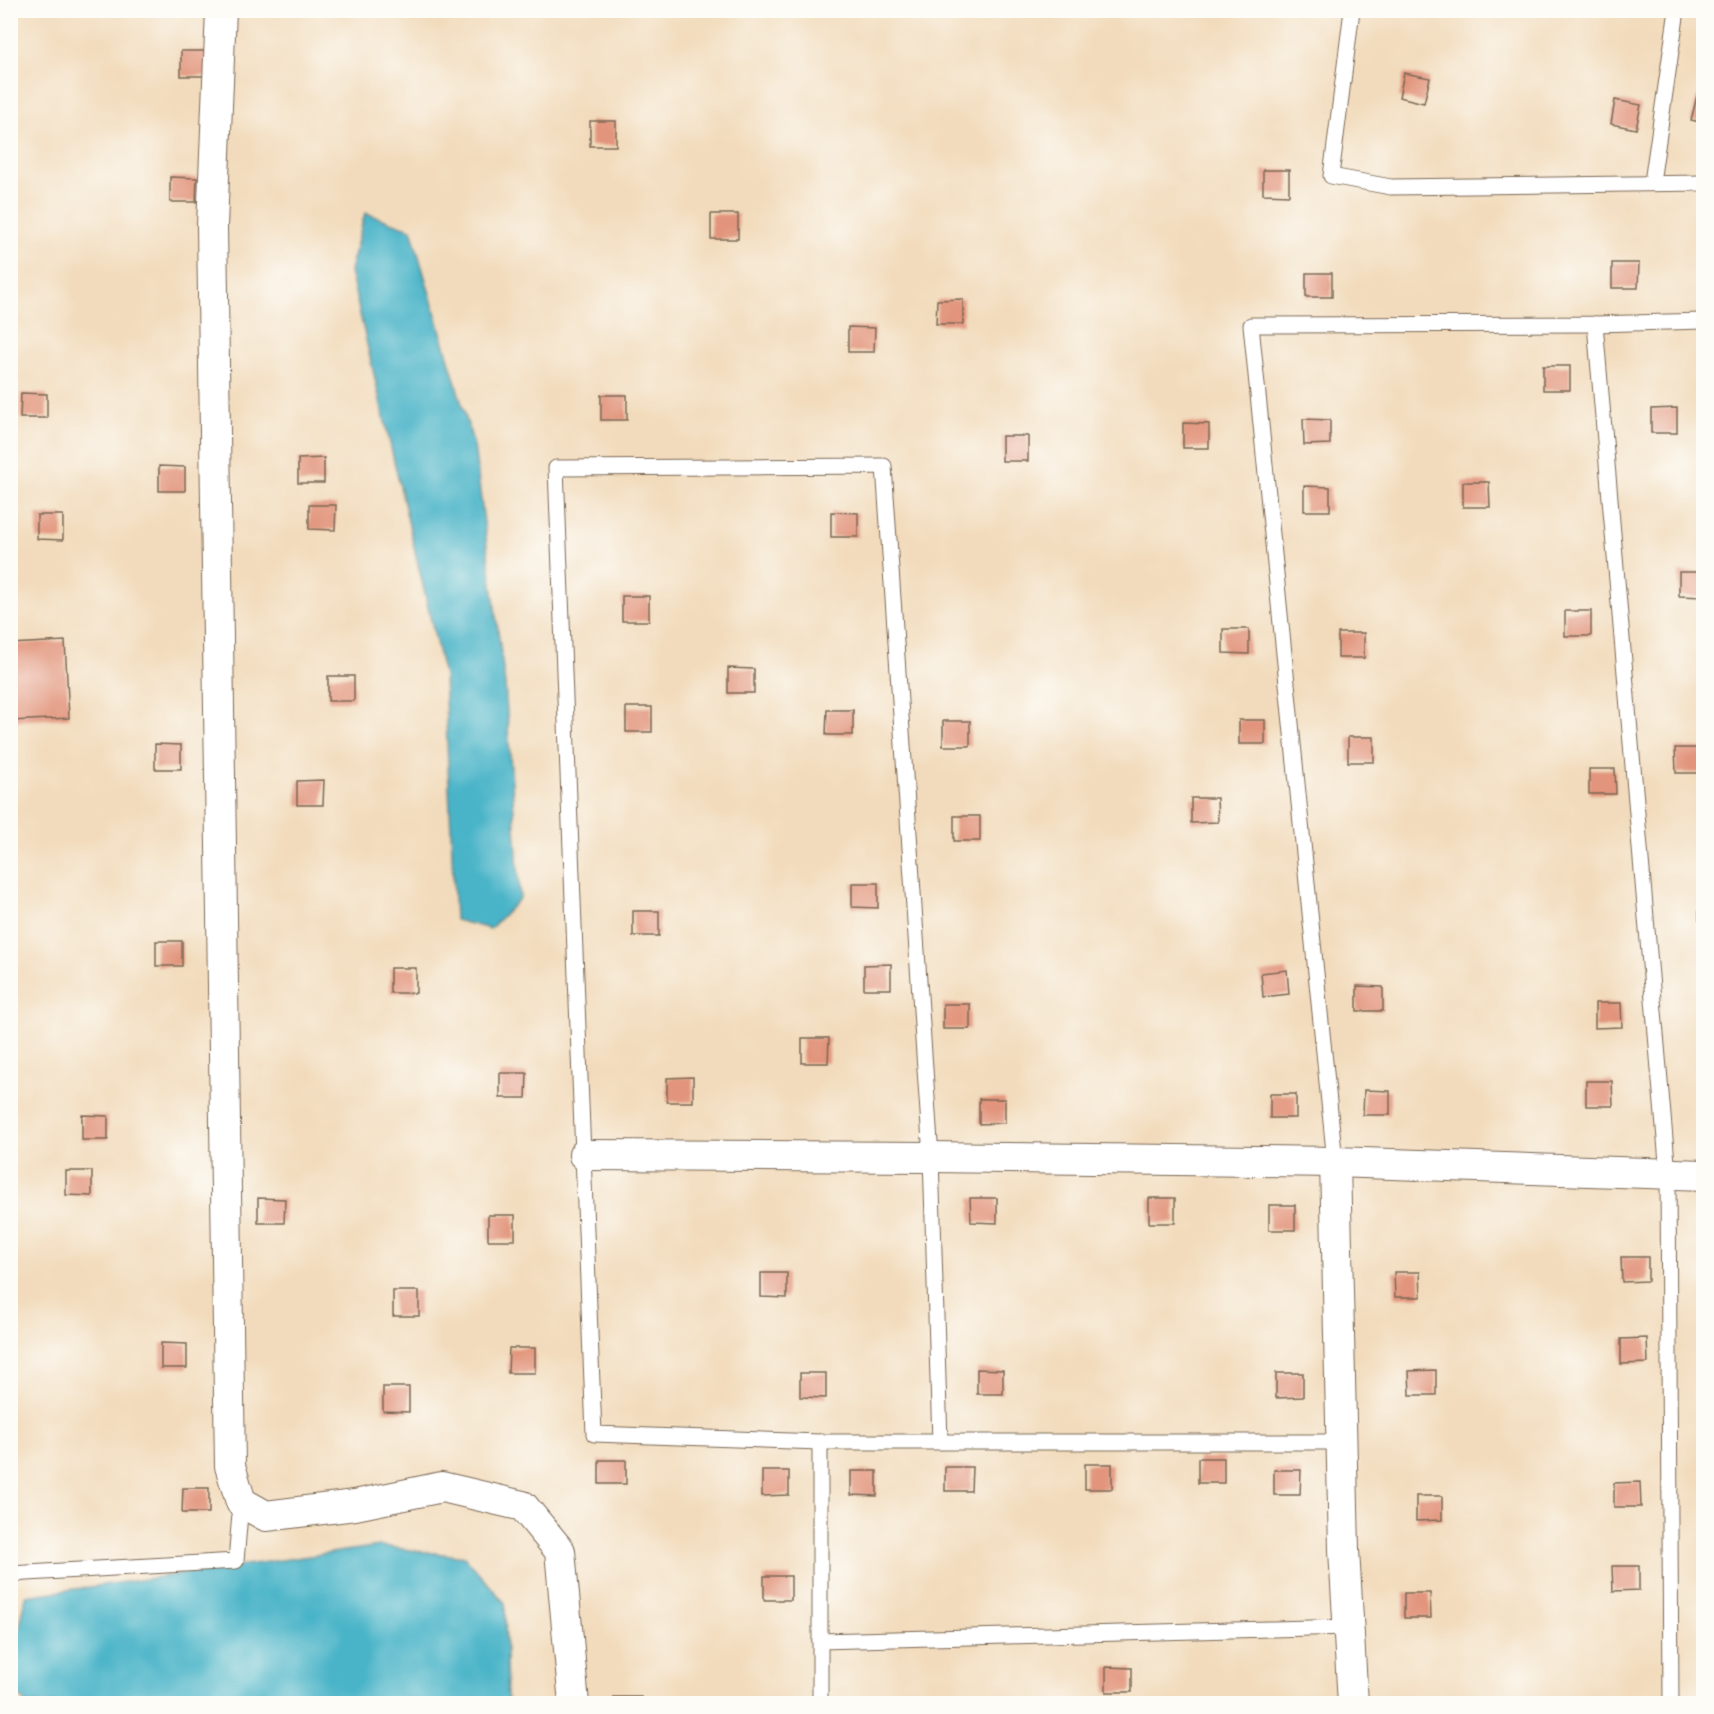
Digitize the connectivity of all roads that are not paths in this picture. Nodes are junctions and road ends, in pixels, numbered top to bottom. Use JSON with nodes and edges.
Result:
{"nodes":[{"id":1,"x":221,"y":10,"type":"edge"},
{"id":2,"x":1352,"y":10,"type":"edge"},
{"id":3,"x":1677,"y":10,"type":"edge"},
{"id":4,"x":1652,"y":182,"type":"junction"},
{"id":5,"x":1704,"y":183,"type":"edge"},
{"id":6,"x":1704,"y":321,"type":"edge"},
{"id":7,"x":1595,"y":324,"type":"junction"},
{"id":8,"x":584,"y":1155,"type":"junction"},
{"id":9,"x":931,"y":1157,"type":"junction"},
{"id":10,"x":1335,"y":1162,"type":"junction"},
{"id":11,"x":1668,"y":1174,"type":"junction"},
{"id":12,"x":1704,"y":1175,"type":"edge"},
{"id":13,"x":820,"y":1442,"type":"junction"},
{"id":14,"x":940,"y":1442,"type":"junction"},
{"id":15,"x":1341,"y":1442,"type":"junction"},
{"id":16,"x":241,"y":1502,"type":"junction"},
{"id":17,"x":10,"y":1574,"type":"edge"},
{"id":18,"x":1349,"y":1627,"type":"junction"},
{"id":19,"x":820,"y":1641,"type":"junction"},
{"id":20,"x":574,"y":1704,"type":"edge"},
{"id":21,"x":820,"y":1704,"type":"edge"},
{"id":22,"x":1353,"y":1704,"type":"edge"},
{"id":23,"x":1671,"y":1704,"type":"edge"}],
"edges":[{"from":1,"to":16,"type":"street"},
{"from":2,"to":4,"type":"lane"},
{"from":3,"to":4,"type":"lane"},
{"from":4,"to":5,"type":"lane"},
{"from":6,"to":7,"type":"lane"},
{"from":7,"to":10,"type":"lane"},
{"from":7,"to":11,"type":"lane"},
{"from":8,"to":9,"type":"street"},
{"from":8,"to":9,"type":"lane"},
{"from":8,"to":13,"type":"lane"},
{"from":9,"to":10,"type":"street"},
{"from":9,"to":14,"type":"lane"},
{"from":10,"to":11,"type":"street"},
{"from":10,"to":15,"type":"street"},
{"from":11,"to":12,"type":"street"},
{"from":11,"to":23,"type":"lane"},
{"from":13,"to":14,"type":"lane"},
{"from":13,"to":19,"type":"lane"},
{"from":14,"to":15,"type":"lane"},
{"from":15,"to":18,"type":"street"},
{"from":16,"to":17,"type":"lane"},
{"from":16,"to":20,"type":"street"},
{"from":18,"to":19,"type":"lane"},
{"from":18,"to":22,"type":"street"},
{"from":19,"to":21,"type":"lane"}]}
